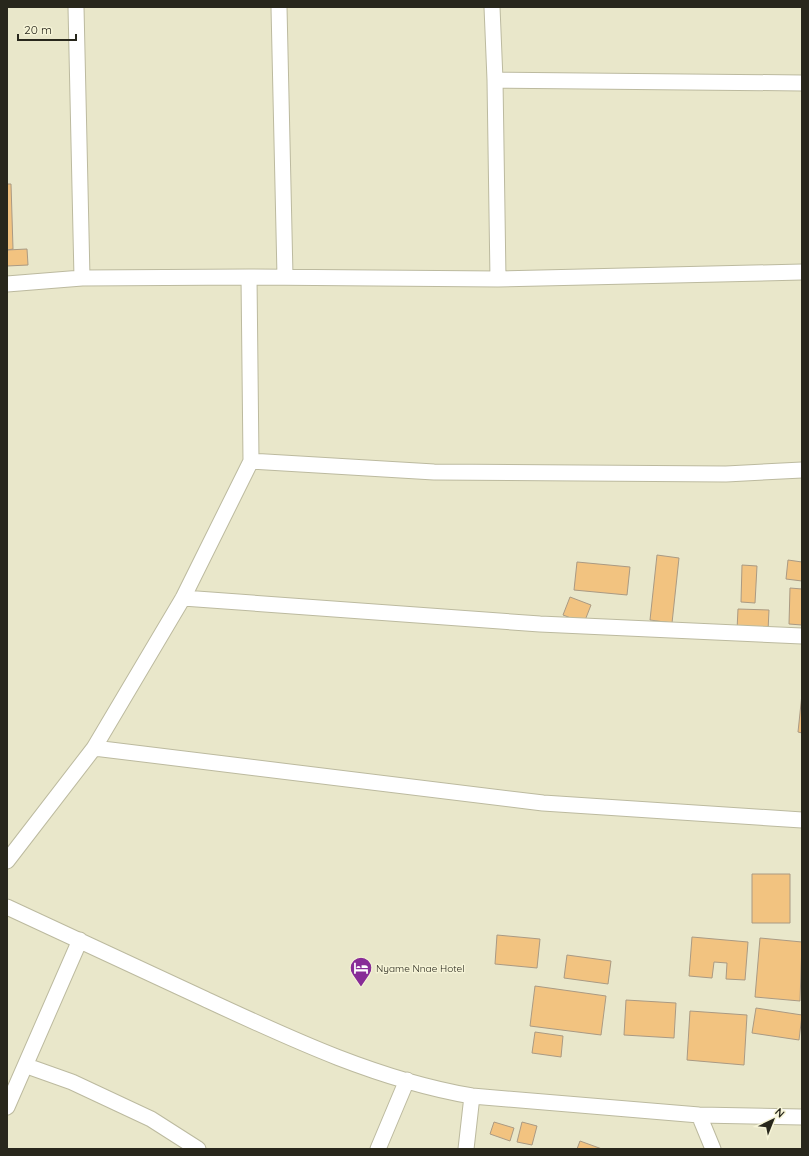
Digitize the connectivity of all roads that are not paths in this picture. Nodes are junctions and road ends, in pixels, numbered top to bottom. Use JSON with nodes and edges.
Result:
{"nodes":[{"id":1,"x":76,"y":7,"type":"edge"},
{"id":2,"x":279,"y":7,"type":"edge"},
{"id":3,"x":492,"y":7,"type":"edge"},
{"id":4,"x":495,"y":80,"type":"junction"},
{"id":5,"x":802,"y":84,"type":"edge"},
{"id":6,"x":802,"y":272,"type":"edge"},
{"id":7,"x":285,"y":276,"type":"junction"},
{"id":8,"x":249,"y":277,"type":"junction"},
{"id":9,"x":82,"y":278,"type":"junction"},
{"id":10,"x":498,"y":279,"type":"junction"},
{"id":11,"x":7,"y":284,"type":"edge"},
{"id":12,"x":251,"y":461,"type":"junction"},
{"id":13,"x":802,"y":470,"type":"edge"},
{"id":14,"x":183,"y":598,"type":"junction"},
{"id":15,"x":802,"y":636,"type":"edge"},
{"id":16,"x":94,"y":748,"type":"junction"},
{"id":17,"x":802,"y":820,"type":"edge"},
{"id":18,"x":7,"y":861,"type":"edge"},
{"id":19,"x":7,"y":907,"type":"edge"},
{"id":20,"x":80,"y":940,"type":"junction"},
{"id":21,"x":26,"y":1066,"type":"junction"},
{"id":22,"x":407,"y":1080,"type":"junction"},
{"id":23,"x":472,"y":1096,"type":"junction"},
{"id":24,"x":7,"y":1107,"type":"edge"},
{"id":25,"x":699,"y":1115,"type":"junction"},
{"id":26,"x":802,"y":1117,"type":"edge"},
{"id":27,"x":198,"y":1149,"type":"edge"},
{"id":28,"x":378,"y":1149,"type":"edge"},
{"id":29,"x":466,"y":1149,"type":"edge"},
{"id":30,"x":712,"y":1149,"type":"edge"}],
"edges":[{"from":1,"to":9,"type":"street"},
{"from":2,"to":7,"type":"street"},
{"from":3,"to":4,"type":"street"},
{"from":4,"to":5,"type":"street"},
{"from":4,"to":10,"type":"street"},
{"from":6,"to":10,"type":"street"},
{"from":7,"to":8,"type":"street"},
{"from":7,"to":10,"type":"street"},
{"from":8,"to":9,"type":"street"},
{"from":8,"to":12,"type":"street"},
{"from":9,"to":11,"type":"street"},
{"from":12,"to":13,"type":"street"},
{"from":12,"to":14,"type":"street"},
{"from":14,"to":15,"type":"street"},
{"from":14,"to":16,"type":"street"},
{"from":16,"to":17,"type":"street"},
{"from":16,"to":18,"type":"street"},
{"from":19,"to":20,"type":"street"},
{"from":20,"to":21,"type":"street"},
{"from":20,"to":22,"type":"street"},
{"from":21,"to":24,"type":"street"},
{"from":21,"to":27,"type":"street"},
{"from":22,"to":23,"type":"street"},
{"from":22,"to":28,"type":"street"},
{"from":23,"to":25,"type":"street"},
{"from":23,"to":29,"type":"street"},
{"from":25,"to":26,"type":"street"},
{"from":25,"to":30,"type":"street"}]}
